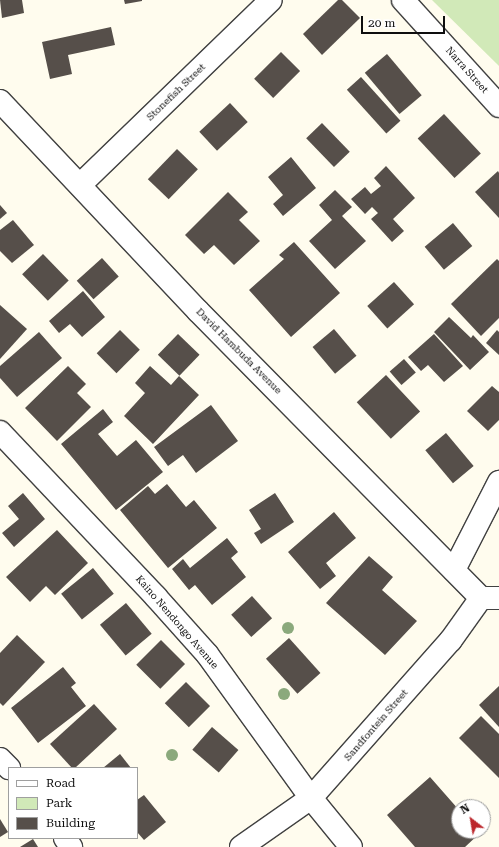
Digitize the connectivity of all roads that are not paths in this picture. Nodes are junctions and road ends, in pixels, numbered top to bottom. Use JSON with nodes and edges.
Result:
{"nodes":[{"id":1,"x":271,"y":0,"type":"edge"},
{"id":2,"x":402,"y":0,"type":"edge"},
{"id":3,"x":0,"y":101,"type":"edge"},
{"id":4,"x":499,"y":106,"type":"edge"},
{"id":5,"x":81,"y":184,"type":"junction"},
{"id":6,"x":0,"y":432,"type":"edge"},
{"id":7,"x":499,"y":482,"type":"edge"},
{"id":8,"x":454,"y":570,"type":"junction"},
{"id":9,"x":490,"y":598,"type":"edge"},
{"id":10,"x":0,"y":759,"type":"edge"},
{"id":11,"x":8,"y":767,"type":"edge"},
{"id":12,"x":311,"y":798,"type":"junction"},
{"id":13,"x":241,"y":847,"type":"edge"},
{"id":14,"x":351,"y":847,"type":"edge"}],
"edges":[{"from":1,"to":5,"type":"street","name":"Stonefish Street"},
{"from":2,"to":4,"type":"street","name":"Narra Street"},
{"from":3,"to":5,"type":"street","name":"David Hambuda Avenue"},
{"from":5,"to":8,"type":"street","name":"David Hambuda Avenue"},
{"from":6,"to":12,"type":"street","name":"Kaino Nendongo Avenue"},
{"from":7,"to":8,"type":"street"},
{"from":8,"to":9,"type":"street","name":"David Hambuda Avenue"},
{"from":9,"to":12,"type":"street","name":"Sandfontein Street"},
{"from":10,"to":11,"type":"street"},
{"from":12,"to":13,"type":"street","name":"Sandfontein Street"},
{"from":12,"to":14,"type":"street","name":"Kaino Nendongo Avenue"}]}
